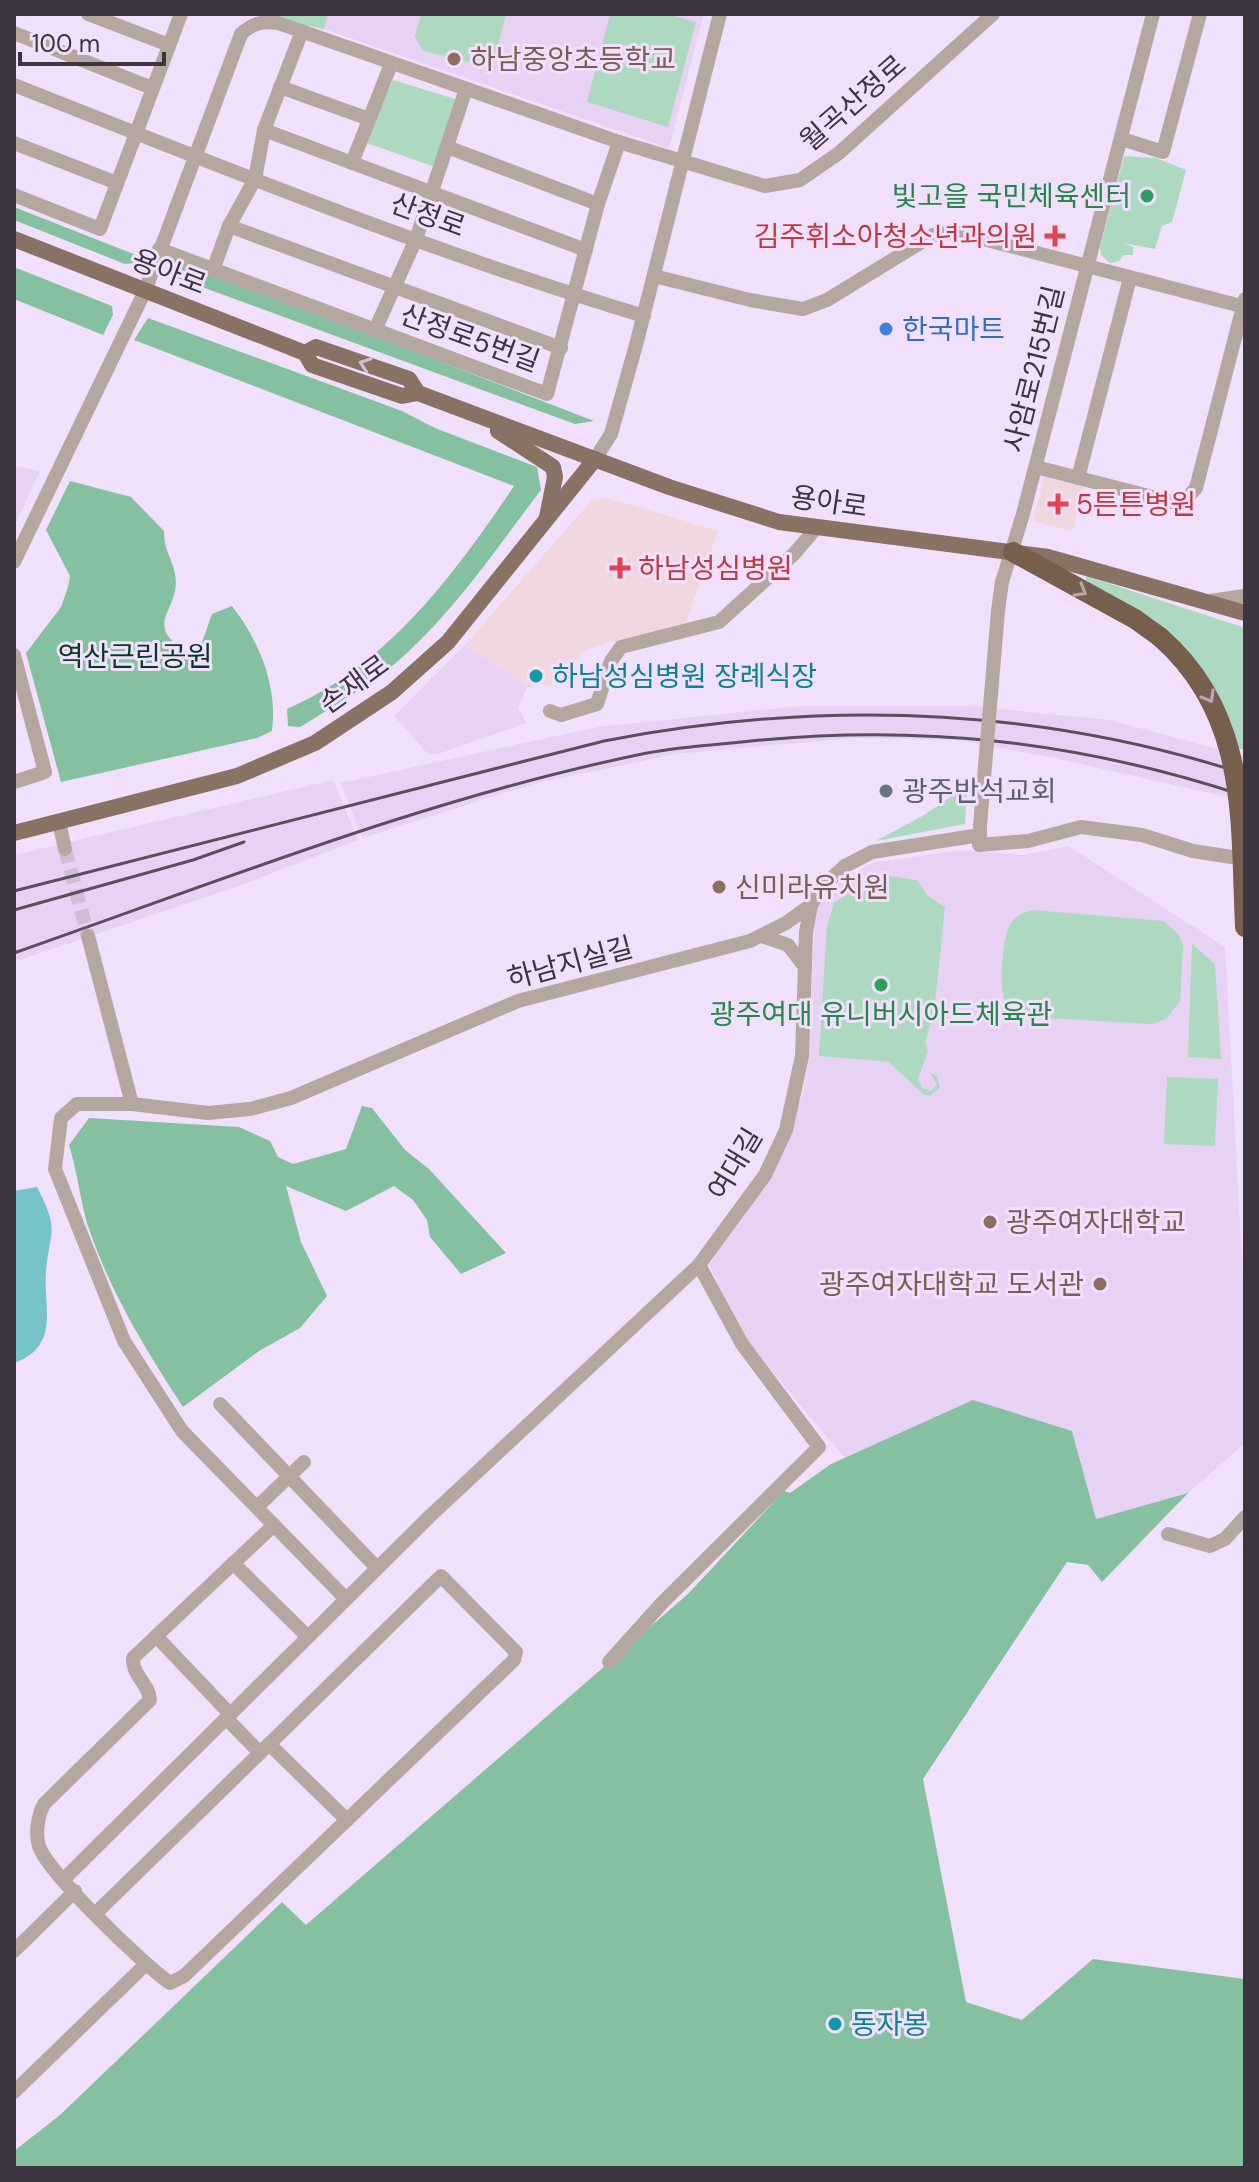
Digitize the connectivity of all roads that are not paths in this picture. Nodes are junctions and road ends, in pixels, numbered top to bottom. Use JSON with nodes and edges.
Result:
{"nodes":[{"id":1,"x":88,"y":14,"type":"edge"},
{"id":2,"x":181,"y":14,"type":"edge"},
{"id":3,"x":720,"y":14,"type":"edge"},
{"id":4,"x":993,"y":14,"type":"edge"},
{"id":5,"x":1153,"y":14,"type":"edge"},
{"id":6,"x":1200,"y":14,"type":"edge"},
{"id":7,"x":302,"y":31,"type":"junction"},
{"id":8,"x":14,"y":33,"type":"edge"},
{"id":9,"x":169,"y":45,"type":"junction"},
{"id":10,"x":391,"y":64,"type":"junction"},
{"id":11,"x":14,"y":85,"type":"edge"},
{"id":12,"x":280,"y":87,"type":"junction"},
{"id":13,"x":152,"y":88,"type":"junction"},
{"id":14,"x":466,"y":89,"type":"junction"},
{"id":15,"x":369,"y":119,"type":"junction"},
{"id":16,"x":264,"y":130,"type":"junction"},
{"id":17,"x":136,"y":133,"type":"junction"},
{"id":18,"x":1122,"y":139,"type":"junction"},
{"id":19,"x":619,"y":142,"type":"junction"},
{"id":20,"x":14,"y":143,"type":"edge"},
{"id":21,"x":447,"y":147,"type":"junction"},
{"id":22,"x":196,"y":156,"type":"junction"},
{"id":23,"x":683,"y":161,"type":"junction"},
{"id":24,"x":352,"y":163,"type":"junction"},
{"id":25,"x":255,"y":179,"type":"junction"},
{"id":26,"x":117,"y":183,"type":"junction"},
{"id":27,"x":432,"y":193,"type":"junction"},
{"id":28,"x":14,"y":195,"type":"edge"},
{"id":29,"x":598,"y":204,"type":"junction"},
{"id":30,"x":229,"y":226,"type":"junction"},
{"id":31,"x":14,"y":239,"type":"edge"},
{"id":32,"x":416,"y":239,"type":"junction"},
{"id":33,"x":159,"y":249,"type":"junction"},
{"id":34,"x":586,"y":250,"type":"junction"},
{"id":35,"x":1086,"y":267,"type":"junction"},
{"id":36,"x":213,"y":270,"type":"junction"},
{"id":37,"x":654,"y":276,"type":"junction"},
{"id":38,"x":1130,"y":278,"type":"junction"},
{"id":39,"x":394,"y":288,"type":"junction"},
{"id":40,"x":145,"y":291,"type":"junction"},
{"id":41,"x":574,"y":296,"type":"junction"},
{"id":42,"x":1244,"y":304,"type":"edge"},
{"id":43,"x":644,"y":316,"type":"junction"},
{"id":44,"x":375,"y":330,"type":"junction"},
{"id":45,"x":561,"y":348,"type":"junction"},
{"id":46,"x":466,"y":412,"type":"junction"},
{"id":47,"x":595,"y":459,"type":"junction"},
{"id":48,"x":1036,"y":467,"type":"junction"},
{"id":49,"x":1078,"y":478,"type":"junction"},
{"id":50,"x":546,"y":522,"type":"junction"},
{"id":51,"x":816,"y":528,"type":"junction"},
{"id":52,"x":1013,"y":552,"type":"junction"},
{"id":53,"x":14,"y":562,"type":"edge"},
{"id":54,"x":1245,"y":596,"type":"edge"},
{"id":55,"x":1206,"y":602,"type":"junction"},
{"id":56,"x":1245,"y":613,"type":"edge"},
{"id":57,"x":14,"y":655,"type":"edge"},
{"id":58,"x":18,"y":689,"type":"edge"},
{"id":59,"x":550,"y":711,"type":"dead end"},
{"id":60,"x":14,"y":782,"type":"edge"},
{"id":61,"x":59,"y":822,"type":"junction"},
{"id":62,"x":14,"y":833,"type":"edge"},
{"id":63,"x":980,"y":835,"type":"junction"},
{"id":64,"x":65,"y":849,"type":"tunnel mouth"},
{"id":65,"x":1245,"y":859,"type":"edge"},
{"id":66,"x":811,"y":905,"type":"junction"},
{"id":67,"x":1245,"y":927,"type":"edge"},
{"id":68,"x":88,"y":936,"type":"tunnel mouth"},
{"id":69,"x":762,"y":936,"type":"junction"},
{"id":70,"x":805,"y":967,"type":"junction"},
{"id":71,"x":132,"y":1104,"type":"junction"},
{"id":72,"x":699,"y":1265,"type":"junction"},
{"id":73,"x":220,"y":1404,"type":"dead end"},
{"id":74,"x":304,"y":1462,"type":"dead end"},
{"id":75,"x":289,"y":1476,"type":"junction"},
{"id":76,"x":257,"y":1507,"type":"junction"},
{"id":77,"x":1245,"y":1517,"type":"edge"},
{"id":78,"x":274,"y":1525,"type":"junction"},
{"id":79,"x":1168,"y":1534,"type":"dead end"},
{"id":80,"x":233,"y":1563,"type":"junction"},
{"id":81,"x":377,"y":1568,"type":"junction"},
{"id":82,"x":346,"y":1599,"type":"junction"},
{"id":83,"x":156,"y":1636,"type":"junction"},
{"id":84,"x":308,"y":1637,"type":"junction"},
{"id":85,"x":609,"y":1662,"type":"dead end"},
{"id":86,"x":228,"y":1716,"type":"junction"},
{"id":87,"x":265,"y":1749,"type":"junction"},
{"id":88,"x":347,"y":1820,"type":"junction"},
{"id":89,"x":63,"y":1880,"type":"junction"},
{"id":90,"x":75,"y":1891,"type":"junction"},
{"id":91,"x":97,"y":1912,"type":"junction"},
{"id":92,"x":14,"y":1951,"type":"edge"},
{"id":93,"x":145,"y":1965,"type":"junction"},
{"id":94,"x":14,"y":2092,"type":"edge"}],
"edges":[{"from":1,"to":9,"type":"street"},
{"from":2,"to":9,"type":"street"},
{"from":3,"to":23,"type":"street"},
{"from":4,"to":23,"type":"street","name":"월곡산정로"},
{"from":5,"to":18,"type":"street","name":"사암로215번길"},
{"from":6,"to":18,"type":"street"},
{"from":7,"to":10,"type":"street","name":"월곡산정로"},
{"from":7,"to":12,"type":"street"},
{"from":7,"to":22,"type":"street","name":"월곡산정로"},
{"from":8,"to":13,"type":"street"},
{"from":9,"to":13,"type":"street"},
{"from":10,"to":14,"type":"street","name":"월곡산정로"},
{"from":10,"to":15,"type":"street"},
{"from":11,"to":17,"type":"street","name":"산정로"},
{"from":12,"to":15,"type":"street"},
{"from":12,"to":16,"type":"street"},
{"from":13,"to":17,"type":"street"},
{"from":14,"to":19,"type":"street","name":"월곡산정로"},
{"from":14,"to":21,"type":"street"},
{"from":15,"to":24,"type":"street"},
{"from":16,"to":24,"type":"street"},
{"from":16,"to":25,"type":"street"},
{"from":17,"to":22,"type":"street","name":"산정로"},
{"from":17,"to":26,"type":"street"},
{"from":18,"to":35,"type":"street","name":"사암로215번길"},
{"from":19,"to":23,"type":"street","name":"월곡산정로"},
{"from":19,"to":29,"type":"street","name":"산정로5번길"},
{"from":20,"to":26,"type":"street"},
{"from":21,"to":27,"type":"street"},
{"from":21,"to":29,"type":"street"},
{"from":22,"to":25,"type":"street","name":"산정로"},
{"from":22,"to":33,"type":"street"},
{"from":23,"to":37,"type":"street"},
{"from":24,"to":27,"type":"street"},
{"from":25,"to":30,"type":"street"},
{"from":25,"to":32,"type":"street","name":"산정로"},
{"from":26,"to":28,"type":"street"},
{"from":27,"to":32,"type":"street"},
{"from":27,"to":34,"type":"street"},
{"from":29,"to":34,"type":"street","name":"산정로5번길"},
{"from":30,"to":36,"type":"street"},
{"from":30,"to":39,"type":"street","name":"산정로5번길"},
{"from":31,"to":40,"type":"main road","name":"용아로"},
{"from":32,"to":39,"type":"street"},
{"from":32,"to":41,"type":"street","name":"산정로"},
{"from":33,"to":36,"type":"street"},
{"from":33,"to":40,"type":"street"},
{"from":34,"to":41,"type":"street","name":"산정로5번길"},
{"from":35,"to":37,"type":"street"},
{"from":35,"to":38,"type":"street"},
{"from":35,"to":48,"type":"street","name":"사암로215번길"},
{"from":36,"to":44,"type":"street"},
{"from":37,"to":43,"type":"street"},
{"from":38,"to":42,"type":"street"},
{"from":38,"to":49,"type":"street"},
{"from":39,"to":44,"type":"street"},
{"from":39,"to":45,"type":"street","name":"산정로5번길"},
{"from":40,"to":46,"type":"main road","name":"용아로"},
{"from":40,"to":53,"type":"street"},
{"from":41,"to":43,"type":"street","name":"산정로"},
{"from":41,"to":45,"type":"street","name":"산정로5번길"},
{"from":42,"to":49,"type":"street"},
{"from":43,"to":47,"type":"street"},
{"from":44,"to":45,"type":"street","name":"산정로5번길"},
{"from":46,"to":47,"type":"main road","name":"용아로"},
{"from":46,"to":50,"type":"main road"},
{"from":47,"to":50,"type":"main road","name":"손재로"},
{"from":47,"to":51,"type":"main road","name":"용아로"},
{"from":48,"to":49,"type":"street"},
{"from":48,"to":52,"type":"street","name":"사암로215번길"},
{"from":50,"to":61,"type":"main road","name":"손재로"},
{"from":51,"to":52,"type":"main road","name":"용아로"},
{"from":51,"to":59,"type":"street"},
{"from":52,"to":55,"type":"main road","name":"용아로"},
{"from":52,"to":63,"type":"street","name":"사암로215번길","bridge":true},
{"from":52,"to":67,"type":"highway","one_way":true,"bridge":true},
{"from":54,"to":55,"type":"street"},
{"from":55,"to":56,"type":"main road","name":"용아로"},
{"from":57,"to":58,"type":"street"},
{"from":58,"to":60,"type":"street"},
{"from":61,"to":62,"type":"main road","name":"손재로"},
{"from":61,"to":64,"type":"street"},
{"from":63,"to":65,"type":"street"},
{"from":63,"to":66,"type":"street"},
{"from":66,"to":69,"type":"street","name":"하남지실길"},
{"from":66,"to":70,"type":"street","name":"여대길"},
{"from":68,"to":71,"type":"street"},
{"from":69,"to":70,"type":"street"},
{"from":69,"to":71,"type":"street","name":"하남지실길"},
{"from":70,"to":72,"type":"street","name":"여대길"},
{"from":71,"to":76,"type":"street","name":"하남지실길"},
{"from":72,"to":81,"type":"street","name":"여대길"},
{"from":72,"to":85,"type":"street"},
{"from":73,"to":75,"type":"street"},
{"from":74,"to":75,"type":"street"},
{"from":75,"to":76,"type":"street"},
{"from":75,"to":81,"type":"street"},
{"from":76,"to":78,"type":"street","name":"하남지실길"},
{"from":77,"to":79,"type":"street"},
{"from":78,"to":80,"type":"street"},
{"from":78,"to":82,"type":"street","name":"하남지실길"},
{"from":80,"to":83,"type":"street"},
{"from":80,"to":84,"type":"street"},
{"from":81,"to":82,"type":"street","name":"여대길"},
{"from":82,"to":84,"type":"street","name":"여대길"},
{"from":83,"to":86,"type":"street"},
{"from":83,"to":89,"type":"street"},
{"from":84,"to":86,"type":"street","name":"여대길"},
{"from":86,"to":87,"type":"street"},
{"from":86,"to":89,"type":"street","name":"여대길"},
{"from":87,"to":88,"type":"street"},
{"from":87,"to":88,"type":"street"},
{"from":87,"to":91,"type":"street"},
{"from":88,"to":93,"type":"street"},
{"from":89,"to":90,"type":"street"},
{"from":90,"to":91,"type":"street"},
{"from":90,"to":92,"type":"street"},
{"from":91,"to":93,"type":"street"},
{"from":93,"to":94,"type":"street"}]}
